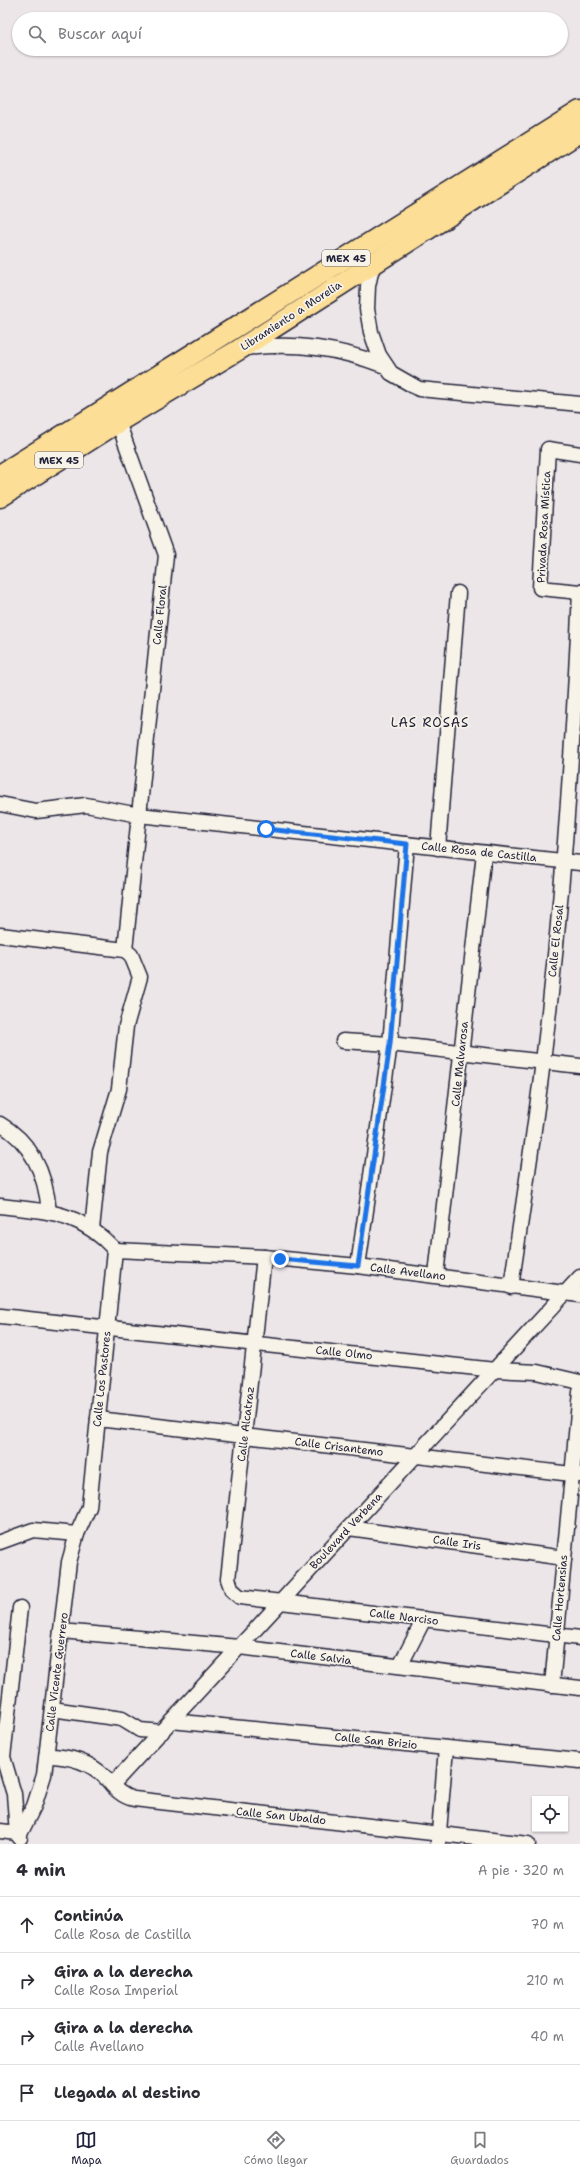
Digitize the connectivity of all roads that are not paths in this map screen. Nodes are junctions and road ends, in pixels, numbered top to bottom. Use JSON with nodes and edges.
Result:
{"nodes":[{"id":1,"x":580,"y":111,"type":"edge"},
{"id":2,"x":580,"y":132,"type":"edge"},
{"id":3,"x":373,"y":263,"type":"junction"},
{"id":4,"x":240,"y":349,"type":"junction"},
{"id":5,"x":385,"y":366,"type":"junction"},
{"id":6,"x":580,"y":404,"type":"edge"},
{"id":7,"x":118,"y":422,"type":"junction"},
{"id":8,"x":580,"y":454,"type":"edge"},
{"id":9,"x":0,"y":475,"type":"edge"},
{"id":10,"x":0,"y":497,"type":"edge"},
{"id":11,"x":580,"y":592,"type":"edge"},
{"id":12,"x":458,"y":593,"type":"dead end"},
{"id":13,"x":0,"y":804,"type":"edge"},
{"id":14,"x":139,"y":815,"type":"junction"},
{"id":15,"x":407,"y":844,"type":"junction"},
{"id":16,"x":438,"y":848,"type":"junction"},
{"id":17,"x":484,"y":853,"type":"junction"},
{"id":18,"x":564,"y":862,"type":"junction"},
{"id":19,"x":580,"y":863,"type":"edge"},
{"id":20,"x":0,"y":934,"type":"edge"},
{"id":21,"x":124,"y":950,"type":"junction"},
{"id":22,"x":343,"y":1041,"type":"dead end"},
{"id":23,"x":390,"y":1044,"type":"junction"},
{"id":24,"x":462,"y":1052,"type":"junction"},
{"id":25,"x":543,"y":1062,"type":"junction"},
{"id":26,"x":580,"y":1066,"type":"edge"},
{"id":27,"x":0,"y":1124,"type":"edge"},
{"id":28,"x":0,"y":1206,"type":"edge"},
{"id":29,"x":49,"y":1212,"type":"junction"},
{"id":30,"x":92,"y":1229,"type":"junction"},
{"id":31,"x":115,"y":1250,"type":"junction"},
{"id":32,"x":264,"y":1258,"type":"junction"},
{"id":33,"x":358,"y":1266,"type":"junction"},
{"id":34,"x":436,"y":1275,"type":"junction"},
{"id":35,"x":580,"y":1276,"type":"edge"},
{"id":36,"x":511,"y":1287,"type":"junction"},
{"id":37,"x":563,"y":1294,"type":"junction"},
{"id":38,"x":580,"y":1295,"type":"edge"},
{"id":39,"x":1,"y":1316,"type":"dead end"},
{"id":40,"x":107,"y":1328,"type":"junction"},
{"id":41,"x":255,"y":1343,"type":"junction"},
{"id":42,"x":495,"y":1370,"type":"junction"},
{"id":43,"x":580,"y":1382,"type":"edge"},
{"id":44,"x":580,"y":1392,"type":"edge"},
{"id":45,"x":98,"y":1419,"type":"junction"},
{"id":46,"x":244,"y":1436,"type":"junction"},
{"id":47,"x":416,"y":1456,"type":"junction"},
{"id":48,"x":576,"y":1475,"type":"edge"},
{"id":49,"x":89,"y":1507,"type":"joint"},
{"id":50,"x":349,"y":1528,"type":"junction"},
{"id":51,"x":77,"y":1534,"type":"junction"},
{"id":52,"x":0,"y":1542,"type":"edge"},
{"id":53,"x":564,"y":1558,"type":"junction"},
{"id":54,"x":232,"y":1590,"type":"joint"},
{"id":55,"x":281,"y":1602,"type":"junction"},
{"id":56,"x":20,"y":1608,"type":"dead end"},
{"id":57,"x":424,"y":1619,"type":"junction"},
{"id":58,"x":61,"y":1631,"type":"junction"},
{"id":59,"x":556,"y":1635,"type":"junction"},
{"id":60,"x":580,"y":1638,"type":"edge"},
{"id":61,"x":239,"y":1647,"type":"junction"},
{"id":62,"x":400,"y":1666,"type":"junction"},
{"id":63,"x":552,"y":1685,"type":"junction"},
{"id":64,"x":580,"y":1688,"type":"edge"},
{"id":65,"x":52,"y":1709,"type":"junction"},
{"id":66,"x":171,"y":1721,"type":"junction"},
{"id":67,"x":162,"y":1732,"type":"junction"},
{"id":68,"x":446,"y":1748,"type":"junction"},
{"id":69,"x":47,"y":1756,"type":"junction"},
{"id":70,"x":1,"y":1757,"type":"edge"},
{"id":71,"x":580,"y":1761,"type":"edge"},
{"id":72,"x":112,"y":1785,"type":"junction"},
{"id":73,"x":0,"y":1831,"type":"edge"},
{"id":74,"x":20,"y":1838,"type":"edge"},
{"id":75,"x":439,"y":1839,"type":"edge"},
{"id":76,"x":528,"y":1844,"type":"edge"}],
"edges":[{"from":1,"to":9,"type":"highway","name":"Libramiento a Morelia","number":"MEX 45"},
{"from":2,"to":3,"type":"highway","name":"Libramiento a Morelia","number":"MEX 45"},
{"from":3,"to":4,"type":"highway","name":"Libramiento a Morelia","number":"MEX 45"},
{"from":3,"to":5,"type":"street"},
{"from":4,"to":5,"type":"street"},
{"from":4,"to":7,"type":"highway","name":"Libramiento a Morelia","number":"MEX 45"},
{"from":5,"to":6,"type":"street"},
{"from":7,"to":10,"type":"highway","name":"Libramiento a Morelia","number":"MEX 45"},
{"from":7,"to":14,"type":"street","name":"Calle Floral"},
{"from":8,"to":11,"type":"street","name":"Privada Rosa Mística"},
{"from":11,"to":18,"type":"street","name":"Calle El Rosal"},
{"from":12,"to":16,"type":"street"},
{"from":13,"to":14,"type":"street","name":"Calle Rosa de Castilla"},
{"from":14,"to":15,"type":"street","name":"Calle Rosa de Castilla"},
{"from":14,"to":21,"type":"street","name":"Calle Floral"},
{"from":15,"to":16,"type":"street","name":"Calle Rosa de Castilla"},
{"from":15,"to":23,"type":"street"},
{"from":16,"to":17,"type":"street","name":"Calle Rosa de Castilla"},
{"from":17,"to":18,"type":"street","name":"Calle Rosa de Castilla"},
{"from":17,"to":24,"type":"street","name":"Calle Malvarosa"},
{"from":18,"to":19,"type":"street","name":"Calle Rosa de Castilla"},
{"from":18,"to":25,"type":"street","name":"Calle El Rosal"},
{"from":20,"to":21,"type":"street"},
{"from":21,"to":30,"type":"street"},
{"from":22,"to":23,"type":"street"},
{"from":23,"to":24,"type":"street"},
{"from":23,"to":33,"type":"street"},
{"from":24,"to":25,"type":"street"},
{"from":24,"to":34,"type":"street","name":"Calle Malvarosa"},
{"from":25,"to":26,"type":"street"},
{"from":25,"to":36,"type":"street","name":"Calle El Rosal"},
{"from":27,"to":29,"type":"street"},
{"from":28,"to":29,"type":"street"},
{"from":29,"to":30,"type":"street"},
{"from":30,"to":31,"type":"street"},
{"from":31,"to":32,"type":"street","name":"Calle Avellano"},
{"from":31,"to":40,"type":"street","name":"Calle Los Pastores"},
{"from":32,"to":33,"type":"street","name":"Calle Avellano"},
{"from":32,"to":41,"type":"street","name":"Calle Alcatraz"},
{"from":33,"to":34,"type":"street","name":"Calle Avellano"},
{"from":34,"to":36,"type":"street","name":"Calle Avellano"},
{"from":35,"to":37,"type":"street","name":"Boulevard Verbena"},
{"from":36,"to":37,"type":"street","name":"Calle Avellano"},
{"from":37,"to":38,"type":"street","name":"Calle Avellano"},
{"from":37,"to":42,"type":"street","name":"Boulevard Verbena"},
{"from":39,"to":40,"type":"street","name":"Calle Olmo"},
{"from":40,"to":41,"type":"street","name":"Calle Olmo"},
{"from":40,"to":45,"type":"street","name":"Calle Los Pastores"},
{"from":41,"to":42,"type":"street","name":"Calle Olmo"},
{"from":41,"to":46,"type":"street","name":"Calle Alcatraz"},
{"from":42,"to":43,"type":"street","name":"Calle Olmo"},
{"from":42,"to":47,"type":"street","name":"Boulevard Verbena"},
{"from":44,"to":48,"type":"street","name":"Calle Hortensias"},
{"from":45,"to":46,"type":"street","name":"Calle Crisantemo"},
{"from":45,"to":49,"type":"street","name":"Calle Los Pastores"},
{"from":46,"to":47,"type":"street","name":"Calle Crisantemo"},
{"from":46,"to":54,"type":"street","name":"Calle Alcatraz"},
{"from":47,"to":48,"type":"street","name":"Calle Crisantemo"},
{"from":47,"to":50,"type":"street","name":"Boulevard Verbena"},
{"from":48,"to":53,"type":"street","name":"Calle Hortensias"},
{"from":49,"to":51,"type":"street","name":"Calle Vicente Guerrero"},
{"from":50,"to":53,"type":"street","name":"Calle Iris"},
{"from":50,"to":55,"type":"street","name":"Boulevard Verbena"},
{"from":51,"to":52,"type":"street"},
{"from":51,"to":58,"type":"street","name":"Calle Vicente Guerrero"},
{"from":53,"to":59,"type":"street","name":"Calle Hortensias"},
{"from":54,"to":55,"type":"street","name":"Calle Narciso"},
{"from":55,"to":57,"type":"street","name":"Calle Narciso"},
{"from":55,"to":61,"type":"street","name":"Boulevard Verbena"},
{"from":56,"to":70,"type":"street"},
{"from":57,"to":59,"type":"street","name":"Calle Narciso"},
{"from":57,"to":62,"type":"street"},
{"from":58,"to":61,"type":"street","name":"Calle Salvia"},
{"from":58,"to":65,"type":"street","name":"Calle Vicente Guerrero"},
{"from":59,"to":60,"type":"street","name":"Calle Narciso"},
{"from":59,"to":63,"type":"street","name":"Calle Hortensias"},
{"from":61,"to":62,"type":"street","name":"Calle Salvia"},
{"from":61,"to":66,"type":"street","name":"Boulevard Verbena"},
{"from":62,"to":63,"type":"street","name":"Calle Salvia"},
{"from":63,"to":64,"type":"street","name":"Calle Salvia"},
{"from":65,"to":67,"type":"street"},
{"from":65,"to":69,"type":"street","name":"Calle Vicente Guerrero"},
{"from":66,"to":67,"type":"street","name":"Boulevard Verbena"},
{"from":66,"to":68,"type":"street","name":"Calle San Brizio"},
{"from":67,"to":72,"type":"street","name":"Boulevard Verbena"},
{"from":68,"to":71,"type":"street","name":"Calle San Brizio"},
{"from":68,"to":75,"type":"street"},
{"from":69,"to":72,"type":"street","name":"Calle San Ubaldo"},
{"from":69,"to":74,"type":"street","name":"Calle Vicente Guerrero"},
{"from":70,"to":74,"type":"street"},
{"from":72,"to":75,"type":"street","name":"Calle San Ubaldo"},
{"from":73,"to":74,"type":"street"},
{"from":75,"to":76,"type":"street","name":"Calle San Ubaldo"}]}
